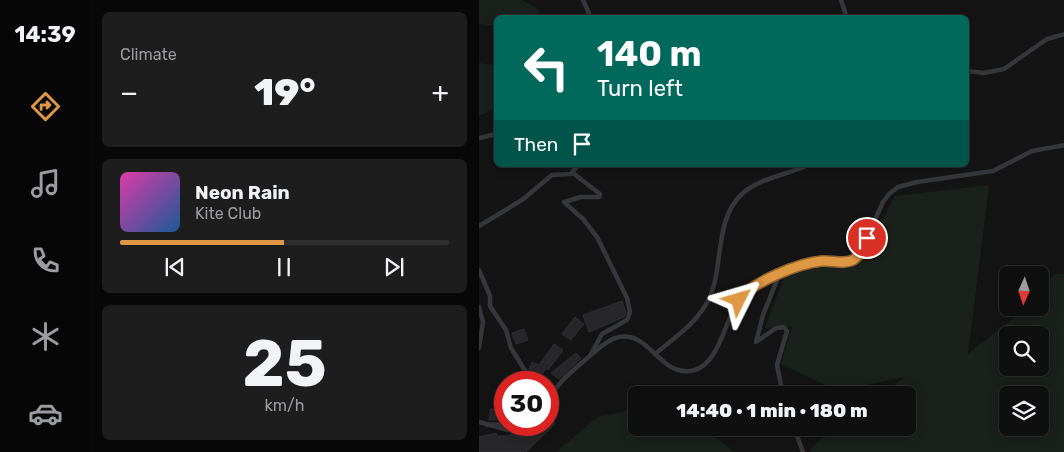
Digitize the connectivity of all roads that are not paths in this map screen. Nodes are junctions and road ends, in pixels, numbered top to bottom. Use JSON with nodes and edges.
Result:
{"nodes":[{"id":1,"x":583,"y":0,"type":"edge"},
{"id":2,"x":841,"y":0,"type":"edge"},
{"id":3,"x":590,"y":15,"type":"edge"},
{"id":4,"x":846,"y":15,"type":"edge"},
{"id":5,"x":1064,"y":34,"type":"edge"},
{"id":6,"x":969,"y":71,"type":"edge"},
{"id":7,"x":494,"y":135,"type":"edge"},
{"id":8,"x":479,"y":138,"type":"edge"},
{"id":9,"x":1064,"y":145,"type":"edge"},
{"id":10,"x":577,"y":167,"type":"edge"},
{"id":11,"x":803,"y":167,"type":"edge"},
{"id":12,"x":573,"y":173,"type":"junction"},
{"id":13,"x":479,"y":226,"type":"edge"},
{"id":14,"x":479,"y":270,"type":"edge"},
{"id":15,"x":779,"y":275,"type":"junction"},
{"id":16,"x":479,"y":308,"type":"edge"},
{"id":17,"x":479,"y":348,"type":"edge"},
{"id":18,"x":655,"y":354,"type":"junction"},
{"id":19,"x":591,"y":355,"type":"junction"},
{"id":20,"x":525,"y":371,"type":"edge"},
{"id":21,"x":559,"y":383,"type":"edge"},
{"id":22,"x":781,"y":386,"type":"edge"},
{"id":23,"x":479,"y":422,"type":"edge"},
{"id":24,"x":494,"y":425,"type":"edge"},
{"id":25,"x":486,"y":426,"type":"junction"},
{"id":26,"x":494,"y":427,"type":"edge"},
{"id":27,"x":797,"y":436,"type":"edge"},
{"id":28,"x":803,"y":452,"type":"edge"}],
"edges":[{"from":1,"to":3,"type":"street"},
{"from":2,"to":4,"type":"street"},
{"from":5,"to":6,"type":"street"},
{"from":7,"to":8,"type":"street"},
{"from":9,"to":15,"type":"street"},
{"from":10,"to":12,"type":"street"},
{"from":11,"to":18,"type":"street"},
{"from":12,"to":13,"type":"street"},
{"from":12,"to":19,"type":"street"},
{"from":14,"to":20,"type":"street"},
{"from":15,"to":18,"type":"street"},
{"from":15,"to":22,"type":"street"},
{"from":16,"to":17,"type":"street"},
{"from":18,"to":19,"type":"street"},
{"from":19,"to":21,"type":"street"},
{"from":23,"to":25,"type":"street"},
{"from":24,"to":25,"type":"street"},
{"from":25,"to":26,"type":"street"},
{"from":27,"to":28,"type":"street"}]}
